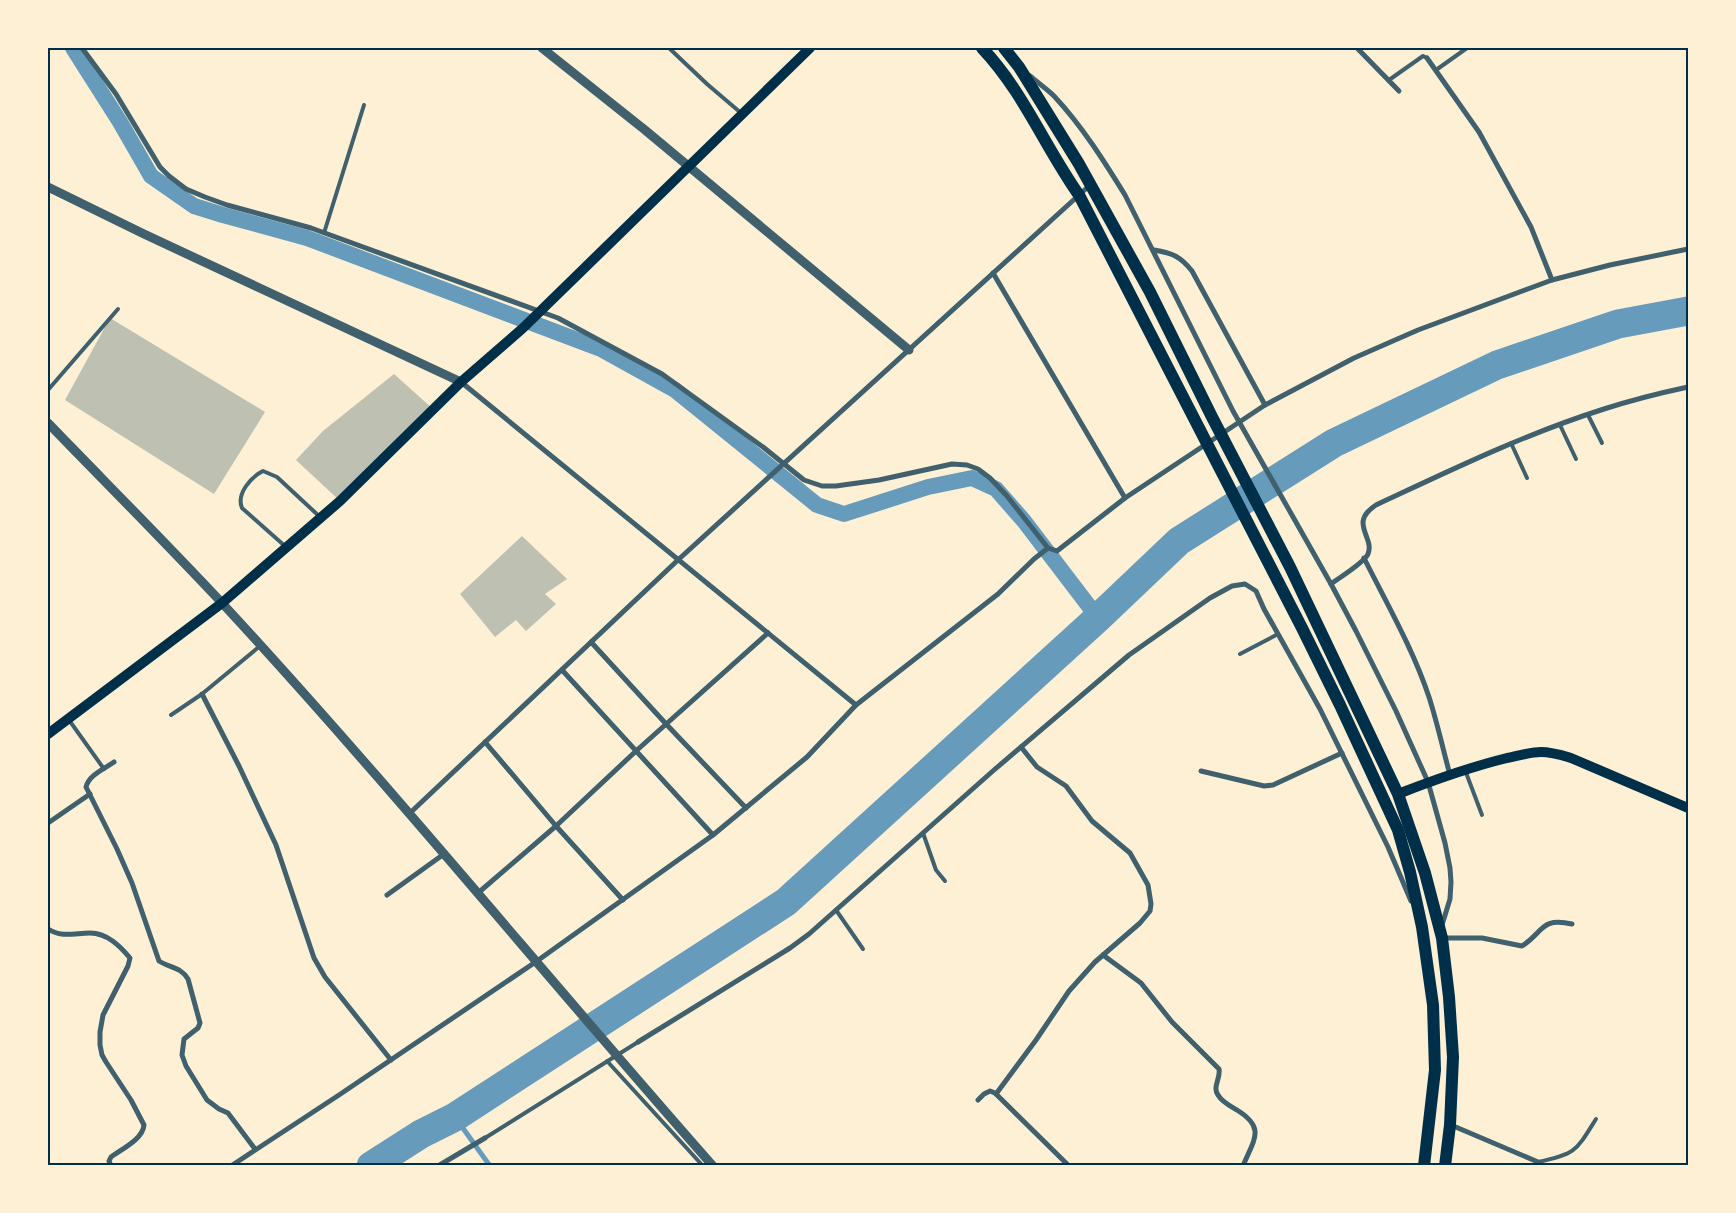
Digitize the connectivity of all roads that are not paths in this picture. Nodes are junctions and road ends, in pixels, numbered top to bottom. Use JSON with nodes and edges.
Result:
{"nodes":[{"id":1,"x":82,"y":48,"type":"edge"},
{"id":2,"x":542,"y":48,"type":"edge"},
{"id":3,"x":669,"y":48,"type":"edge"},
{"id":4,"x":810,"y":48,"type":"edge"},
{"id":5,"x":982,"y":48,"type":"edge"},
{"id":6,"x":1004,"y":48,"type":"edge"},
{"id":7,"x":1357,"y":48,"type":"edge"},
{"id":8,"x":1467,"y":48,"type":"edge"},
{"id":9,"x":1427,"y":58,"type":"joint"},
{"id":10,"x":1019,"y":67,"type":"junction"},
{"id":11,"x":1436,"y":70,"type":"junction"},
{"id":12,"x":1389,"y":80,"type":"junction"},
{"id":13,"x":1399,"y":91,"type":"dead end"},
{"id":14,"x":364,"y":105,"type":"dead end"},
{"id":15,"x":742,"y":114,"type":"junction"},
{"id":16,"x":688,"y":167,"type":"junction"},
{"id":17,"x":1090,"y":185,"type":"junction"},
{"id":18,"x":48,"y":187,"type":"edge"},
{"id":19,"x":1079,"y":195,"type":"junction"},
{"id":20,"x":324,"y":233,"type":"junction"},
{"id":21,"x":1688,"y":249,"type":"edge"},
{"id":22,"x":1154,"y":250,"type":"junction"},
{"id":23,"x":994,"y":273,"type":"junction"},
{"id":24,"x":1552,"y":280,"type":"junction"},
{"id":25,"x":118,"y":309,"type":"dead end"},
{"id":26,"x":909,"y":350,"type":"junction"},
{"id":27,"x":461,"y":382,"type":"junction"},
{"id":28,"x":1688,"y":387,"type":"edge"},
{"id":29,"x":48,"y":390,"type":"edge"},
{"id":30,"x":1265,"y":404,"type":"junction"},
{"id":31,"x":1588,"y":415,"type":"junction"},
{"id":32,"x":48,"y":423,"type":"edge"},
{"id":33,"x":1560,"y":425,"type":"junction"},
{"id":34,"x":1511,"y":443,"type":"junction"},
{"id":35,"x":1602,"y":443,"type":"dead end"},
{"id":36,"x":1576,"y":459,"type":"dead end"},
{"id":37,"x":784,"y":463,"type":"junction"},
{"id":38,"x":1527,"y":478,"type":"dead end"},
{"id":39,"x":1125,"y":498,"type":"junction"},
{"id":40,"x":320,"y":517,"type":"junction"},
{"id":41,"x":286,"y":547,"type":"junction"},
{"id":42,"x":1048,"y":548,"type":"junction"},
{"id":43,"x":1364,"y":558,"type":"junction"},
{"id":44,"x":679,"y":560,"type":"junction"},
{"id":45,"x":1331,"y":584,"type":"junction"},
{"id":46,"x":222,"y":603,"type":"junction"},
{"id":47,"x":768,"y":633,"type":"junction"},
{"id":48,"x":1278,"y":634,"type":"junction"},
{"id":49,"x":591,"y":642,"type":"junction"},
{"id":50,"x":260,"y":646,"type":"junction"},
{"id":51,"x":1240,"y":654,"type":"dead end"},
{"id":52,"x":562,"y":670,"type":"junction"},
{"id":53,"x":202,"y":694,"type":"junction"},
{"id":54,"x":856,"y":705,"type":"junction"},
{"id":55,"x":171,"y":714,"type":"dead end"},
{"id":56,"x":68,"y":719,"type":"junction"},
{"id":57,"x":666,"y":725,"type":"junction"},
{"id":58,"x":48,"y":734,"type":"edge"},
{"id":59,"x":485,"y":742,"type":"junction"},
{"id":60,"x":1021,"y":747,"type":"junction"},
{"id":61,"x":636,"y":751,"type":"junction"},
{"id":62,"x":1342,"y":753,"type":"junction"},
{"id":63,"x":114,"y":762,"type":"dead end"},
{"id":64,"x":104,"y":769,"type":"junction"},
{"id":65,"x":1465,"y":770,"type":"junction"},
{"id":66,"x":1201,"y":771,"type":"dead end"},
{"id":67,"x":1450,"y":775,"type":"junction"},
{"id":68,"x":1428,"y":782,"type":"junction"},
{"id":69,"x":90,"y":794,"type":"junction"},
{"id":70,"x":1398,"y":794,"type":"junction"},
{"id":71,"x":746,"y":808,"type":"junction"},
{"id":72,"x":1688,"y":808,"type":"edge"},
{"id":73,"x":410,"y":813,"type":"junction"},
{"id":74,"x":1482,"y":814,"type":"dead end"},
{"id":75,"x":48,"y":823,"type":"edge"},
{"id":76,"x":556,"y":826,"type":"junction"},
{"id":77,"x":923,"y":833,"type":"junction"},
{"id":78,"x":713,"y":835,"type":"junction"},
{"id":79,"x":444,"y":854,"type":"junction"},
{"id":80,"x":945,"y":881,"type":"dead end"},
{"id":81,"x":478,"y":893,"type":"junction"},
{"id":82,"x":387,"y":895,"type":"dead end"},
{"id":83,"x":623,"y":900,"type":"junction"},
{"id":84,"x":836,"y":910,"type":"junction"},
{"id":85,"x":1572,"y":924,"type":"dead end"},
{"id":86,"x":1422,"y":927,"type":"junction"},
{"id":87,"x":48,"y":929,"type":"edge"},
{"id":88,"x":1441,"y":934,"type":"junction"},
{"id":89,"x":863,"y":949,"type":"dead end"},
{"id":90,"x":1103,"y":955,"type":"junction"},
{"id":91,"x":537,"y":961,"type":"junction"},
{"id":92,"x":638,"y":1042,"type":"joint"},
{"id":93,"x":613,"y":1053,"type":"junction"},
{"id":94,"x":390,"y":1060,"type":"junction"},
{"id":95,"x":607,"y":1061,"type":"junction"},
{"id":96,"x":996,"y":1094,"type":"junction"},
{"id":97,"x":978,"y":1100,"type":"dead end"},
{"id":98,"x":1596,"y":1119,"type":"dead end"},
{"id":99,"x":1450,"y":1125,"type":"junction"},
{"id":100,"x":485,"y":1138,"type":"joint"},
{"id":101,"x":254,"y":1149,"type":"junction"},
{"id":102,"x":1540,"y":1164,"type":"edge"},
{"id":103,"x":111,"y":1166,"type":"edge"},
{"id":104,"x":231,"y":1166,"type":"edge"},
{"id":105,"x":438,"y":1166,"type":"edge"},
{"id":106,"x":703,"y":1166,"type":"edge"},
{"id":107,"x":712,"y":1166,"type":"edge"},
{"id":108,"x":1069,"y":1166,"type":"edge"},
{"id":109,"x":1243,"y":1166,"type":"edge"},
{"id":110,"x":1424,"y":1166,"type":"edge"},
{"id":111,"x":1445,"y":1166,"type":"edge"}],
"edges":[{"from":1,"to":20,"type":"street"},
{"from":2,"to":16,"type":"street"},
{"from":3,"to":15,"type":"lane"},
{"from":4,"to":15,"type":"main road"},
{"from":5,"to":19,"type":"main road"},
{"from":6,"to":10,"type":"main road"},
{"from":7,"to":12,"type":"street"},
{"from":8,"to":11,"type":"lane"},
{"from":9,"to":11,"type":"street"},
{"from":9,"to":12,"type":"lane"},
{"from":10,"to":17,"type":"main road"},
{"from":10,"to":22,"type":"street"},
{"from":11,"to":24,"type":"street"},
{"from":12,"to":13,"type":"street"},
{"from":14,"to":20,"type":"lane"},
{"from":15,"to":16,"type":"main road"},
{"from":16,"to":26,"type":"street"},
{"from":16,"to":27,"type":"main road"},
{"from":17,"to":19,"type":"street"},
{"from":17,"to":70,"type":"main road"},
{"from":18,"to":27,"type":"street"},
{"from":19,"to":23,"type":"street"},
{"from":19,"to":86,"type":"main road"},
{"from":20,"to":37,"type":"street"},
{"from":21,"to":24,"type":"street"},
{"from":22,"to":30,"type":"street"},
{"from":22,"to":45,"type":"street"},
{"from":23,"to":26,"type":"street"},
{"from":23,"to":39,"type":"street"},
{"from":24,"to":30,"type":"street"},
{"from":25,"to":29,"type":"lane"},
{"from":26,"to":37,"type":"street"},
{"from":27,"to":40,"type":"main road"},
{"from":27,"to":44,"type":"street"},
{"from":28,"to":31,"type":"street"},
{"from":30,"to":39,"type":"street"},
{"from":31,"to":33,"type":"street"},
{"from":31,"to":35,"type":"lane"},
{"from":32,"to":46,"type":"street"},
{"from":33,"to":34,"type":"street"},
{"from":33,"to":36,"type":"lane"},
{"from":34,"to":38,"type":"lane"},
{"from":34,"to":43,"type":"street"},
{"from":37,"to":42,"type":"street"},
{"from":37,"to":44,"type":"street"},
{"from":39,"to":42,"type":"street"},
{"from":40,"to":41,"type":"main road"},
{"from":40,"to":41,"type":"lane"},
{"from":41,"to":46,"type":"main road"},
{"from":42,"to":54,"type":"street"},
{"from":43,"to":45,"type":"street"},
{"from":43,"to":67,"type":"street"},
{"from":44,"to":47,"type":"street"},
{"from":44,"to":49,"type":"street"},
{"from":45,"to":68,"type":"street"},
{"from":46,"to":50,"type":"street"},
{"from":46,"to":56,"type":"main road"},
{"from":47,"to":54,"type":"street"},
{"from":47,"to":57,"type":"street"},
{"from":48,"to":51,"type":"lane"},
{"from":48,"to":60,"type":"street"},
{"from":48,"to":62,"type":"street"},
{"from":49,"to":52,"type":"street"},
{"from":49,"to":57,"type":"street"},
{"from":50,"to":53,"type":"lane"},
{"from":50,"to":73,"type":"street"},
{"from":52,"to":59,"type":"street"},
{"from":52,"to":61,"type":"street"},
{"from":53,"to":55,"type":"lane"},
{"from":53,"to":94,"type":"street"},
{"from":54,"to":71,"type":"street"},
{"from":56,"to":58,"type":"main road"},
{"from":56,"to":64,"type":"lane"},
{"from":57,"to":61,"type":"street"},
{"from":57,"to":71,"type":"street"},
{"from":59,"to":73,"type":"street"},
{"from":59,"to":76,"type":"street"},
{"from":60,"to":77,"type":"street"},
{"from":60,"to":90,"type":"street"},
{"from":61,"to":76,"type":"street"},
{"from":61,"to":78,"type":"street"},
{"from":62,"to":66,"type":"street"},
{"from":62,"to":86,"type":"street"},
{"from":63,"to":64,"type":"street"},
{"from":64,"to":69,"type":"street"},
{"from":65,"to":67,"type":"main road"},
{"from":65,"to":72,"type":"main road"},
{"from":65,"to":74,"type":"lane"},
{"from":67,"to":68,"type":"main road"},
{"from":68,"to":70,"type":"main road"},
{"from":68,"to":88,"type":"street"},
{"from":69,"to":75,"type":"street"},
{"from":69,"to":101,"type":"street"},
{"from":70,"to":88,"type":"main road"},
{"from":71,"to":78,"type":"street"},
{"from":73,"to":79,"type":"street"},
{"from":76,"to":81,"type":"street"},
{"from":76,"to":83,"type":"street"},
{"from":77,"to":80,"type":"lane"},
{"from":77,"to":84,"type":"street"},
{"from":78,"to":83,"type":"street"},
{"from":79,"to":81,"type":"street"},
{"from":79,"to":82,"type":"street"},
{"from":81,"to":91,"type":"street"},
{"from":83,"to":91,"type":"street"},
{"from":84,"to":89,"type":"lane"},
{"from":84,"to":92,"type":"street"},
{"from":85,"to":88,"type":"street"},
{"from":86,"to":110,"type":"main road"},
{"from":87,"to":103,"type":"street"},
{"from":88,"to":99,"type":"main road"},
{"from":90,"to":96,"type":"street"},
{"from":90,"to":109,"type":"street"},
{"from":91,"to":93,"type":"street"},
{"from":91,"to":94,"type":"street"},
{"from":92,"to":93,"type":"lane"},
{"from":93,"to":95,"type":"lane"},
{"from":93,"to":107,"type":"street"},
{"from":94,"to":101,"type":"street"},
{"from":95,"to":100,"type":"lane"},
{"from":95,"to":106,"type":"lane"},
{"from":96,"to":97,"type":"street"},
{"from":96,"to":108,"type":"street"},
{"from":98,"to":102,"type":"lane"},
{"from":99,"to":102,"type":"street"},
{"from":99,"to":111,"type":"main road"},
{"from":100,"to":105,"type":"street"},
{"from":101,"to":104,"type":"street"}]}
